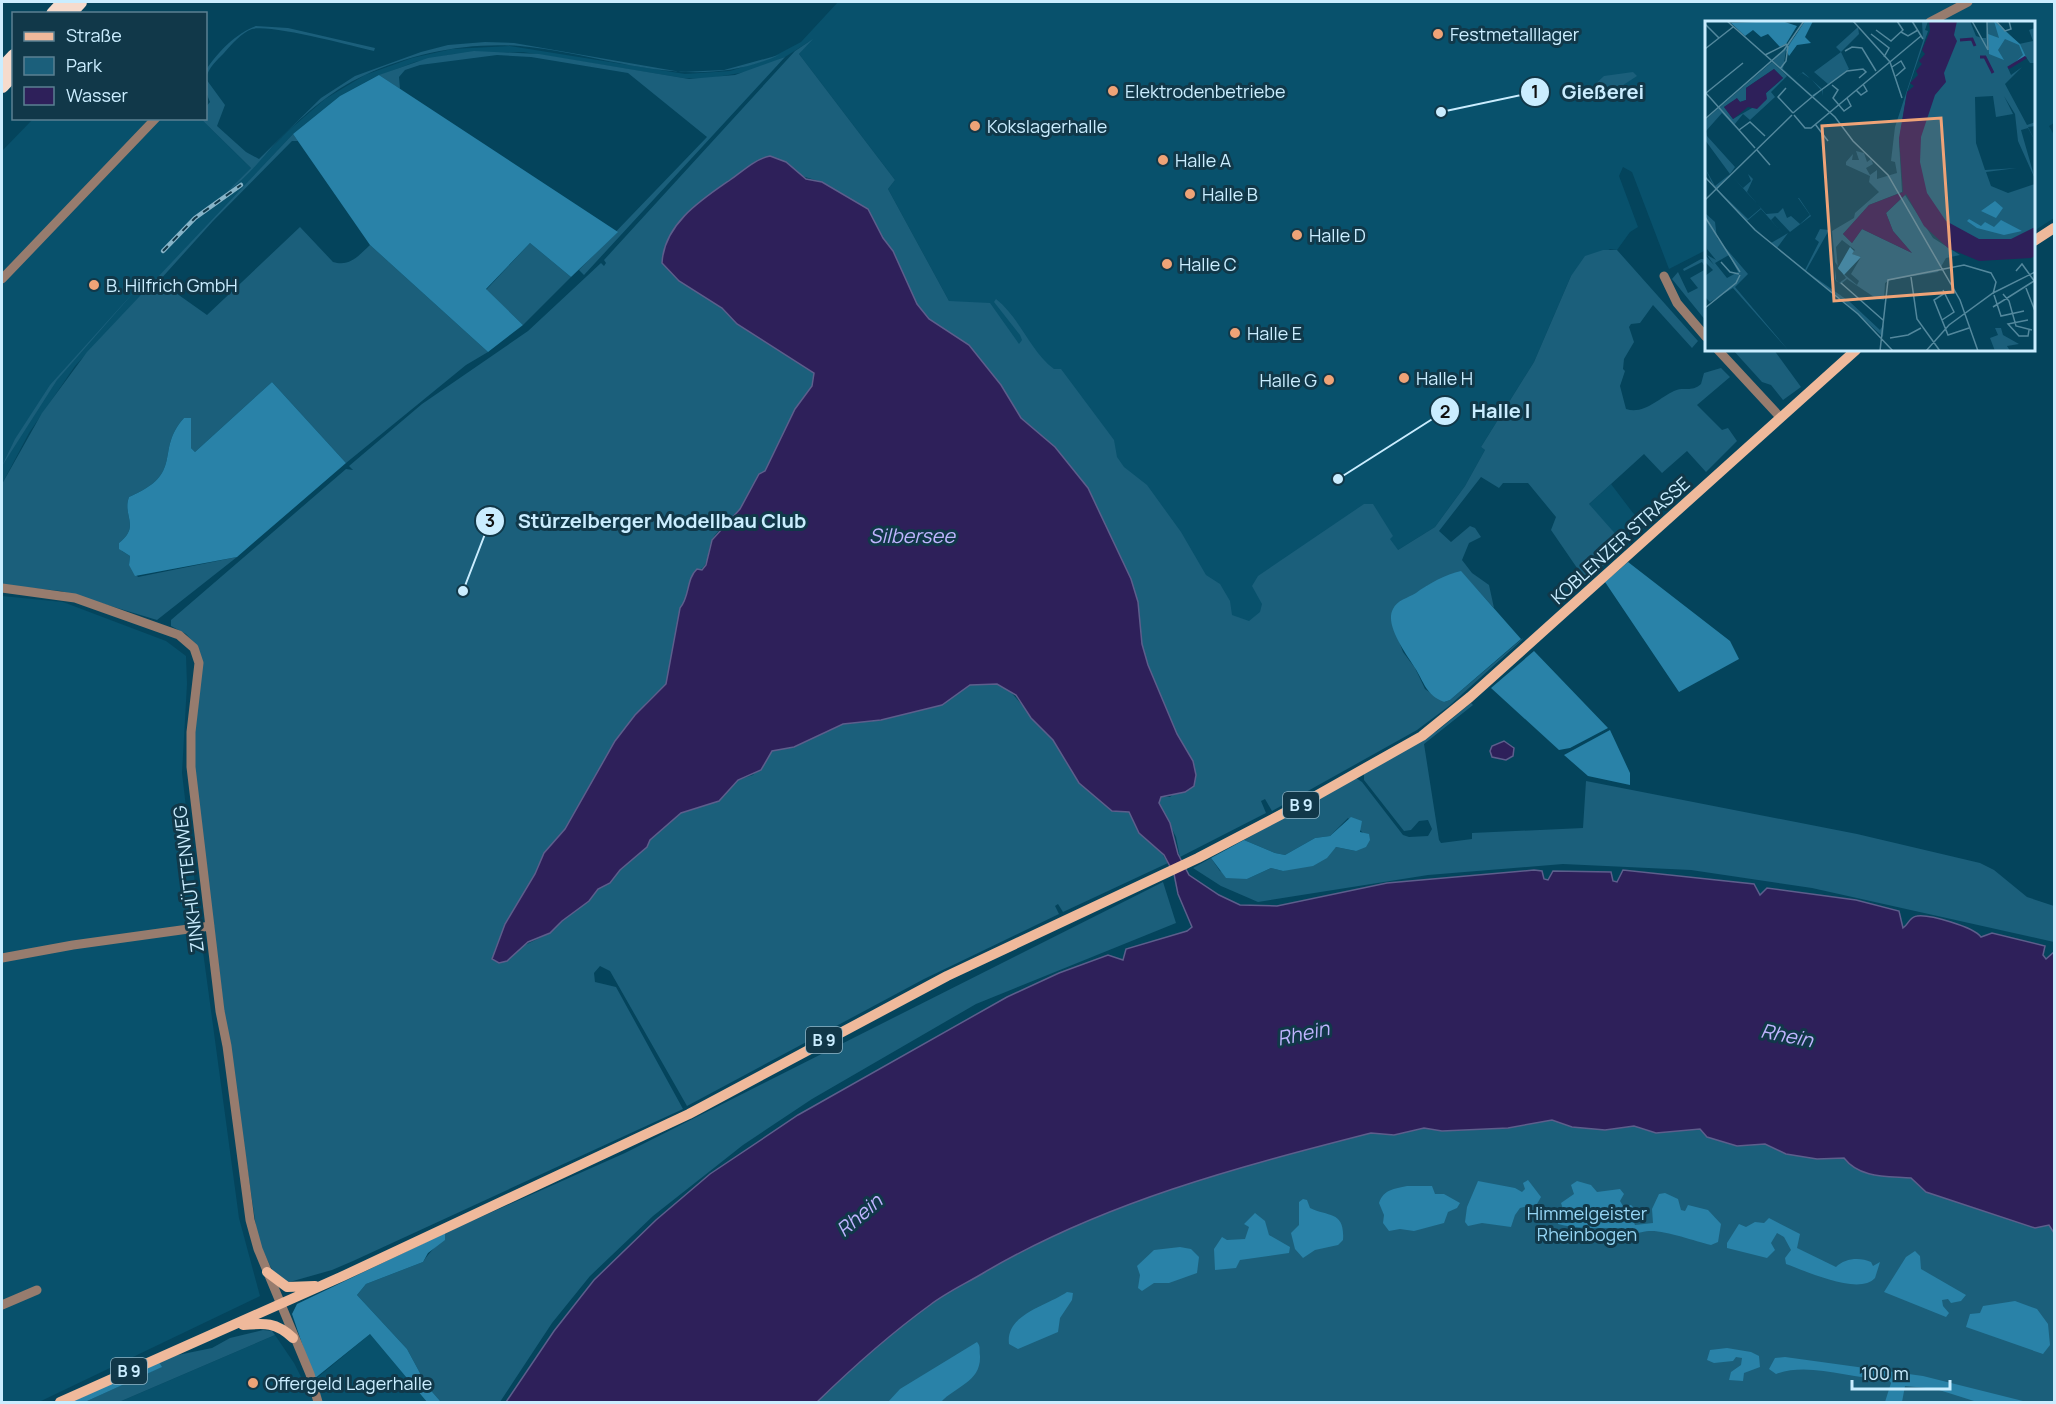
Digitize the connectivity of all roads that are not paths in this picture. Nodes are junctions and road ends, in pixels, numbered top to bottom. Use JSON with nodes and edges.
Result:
{"nodes":[{"id":1,"x":1968,"y":2,"type":"edge"},
{"id":2,"x":1932,"y":21,"type":"edge"},
{"id":3,"x":154,"y":120,"type":"edge"},
{"id":4,"x":2055,"y":228,"type":"edge"},
{"id":5,"x":2035,"y":240,"type":"edge"},
{"id":6,"x":1664,"y":276,"type":"dead end"},
{"id":7,"x":2,"y":279,"type":"edge"},
{"id":8,"x":1705,"y":335,"type":"edge"},
{"id":9,"x":1719,"y":351,"type":"edge"},
{"id":10,"x":1855,"y":351,"type":"edge"},
{"id":11,"x":1780,"y":417,"type":"junction"},
{"id":12,"x":2,"y":588,"type":"edge"},
{"id":13,"x":210,"y":926,"type":"junction"},
{"id":14,"x":2,"y":958,"type":"edge"},
{"id":15,"x":267,"y":1272,"type":"junction"},
{"id":16,"x":324,"y":1285,"type":"junction"},
{"id":17,"x":37,"y":1290,"type":"dead end"},
{"id":18,"x":2,"y":1305,"type":"edge"},
{"id":19,"x":280,"y":1305,"type":"junction"},
{"id":20,"x":231,"y":1327,"type":"junction"},
{"id":21,"x":293,"y":1338,"type":"junction"},
{"id":22,"x":60,"y":1402,"type":"edge"},
{"id":23,"x":318,"y":1402,"type":"edge"}],
"edges":[{"from":1,"to":2,"type":"street"},
{"from":3,"to":7,"type":"street"},
{"from":4,"to":5,"type":"main road"},
{"from":6,"to":8,"type":"street"},
{"from":9,"to":11,"type":"street"},
{"from":10,"to":11,"type":"main road","name":"KOBLENZER STRASSE","number":"B 9"},
{"from":11,"to":16,"type":"main road","name":"KOBLENZER STRASSE","number":"B 9"},
{"from":12,"to":13,"type":"street","name":"ZINKHÜTTENWEG"},
{"from":13,"to":14,"type":"street"},
{"from":13,"to":15,"type":"street","name":"ZINKHÜTTENWEG"},
{"from":15,"to":16,"type":"main road"},
{"from":15,"to":19,"type":"street","name":"ZINKHÜTTENWEG"},
{"from":16,"to":19,"type":"main road","number":"B 9"},
{"from":17,"to":18,"type":"street"},
{"from":19,"to":20,"type":"main road","number":"B 9"},
{"from":19,"to":21,"type":"street","name":"ZINKHÜTTENWEG"},
{"from":20,"to":21,"type":"main road"},
{"from":20,"to":22,"type":"main road","number":"B 9"},
{"from":21,"to":23,"type":"street","name":"ZINKHÜTTENWEG"}]}
